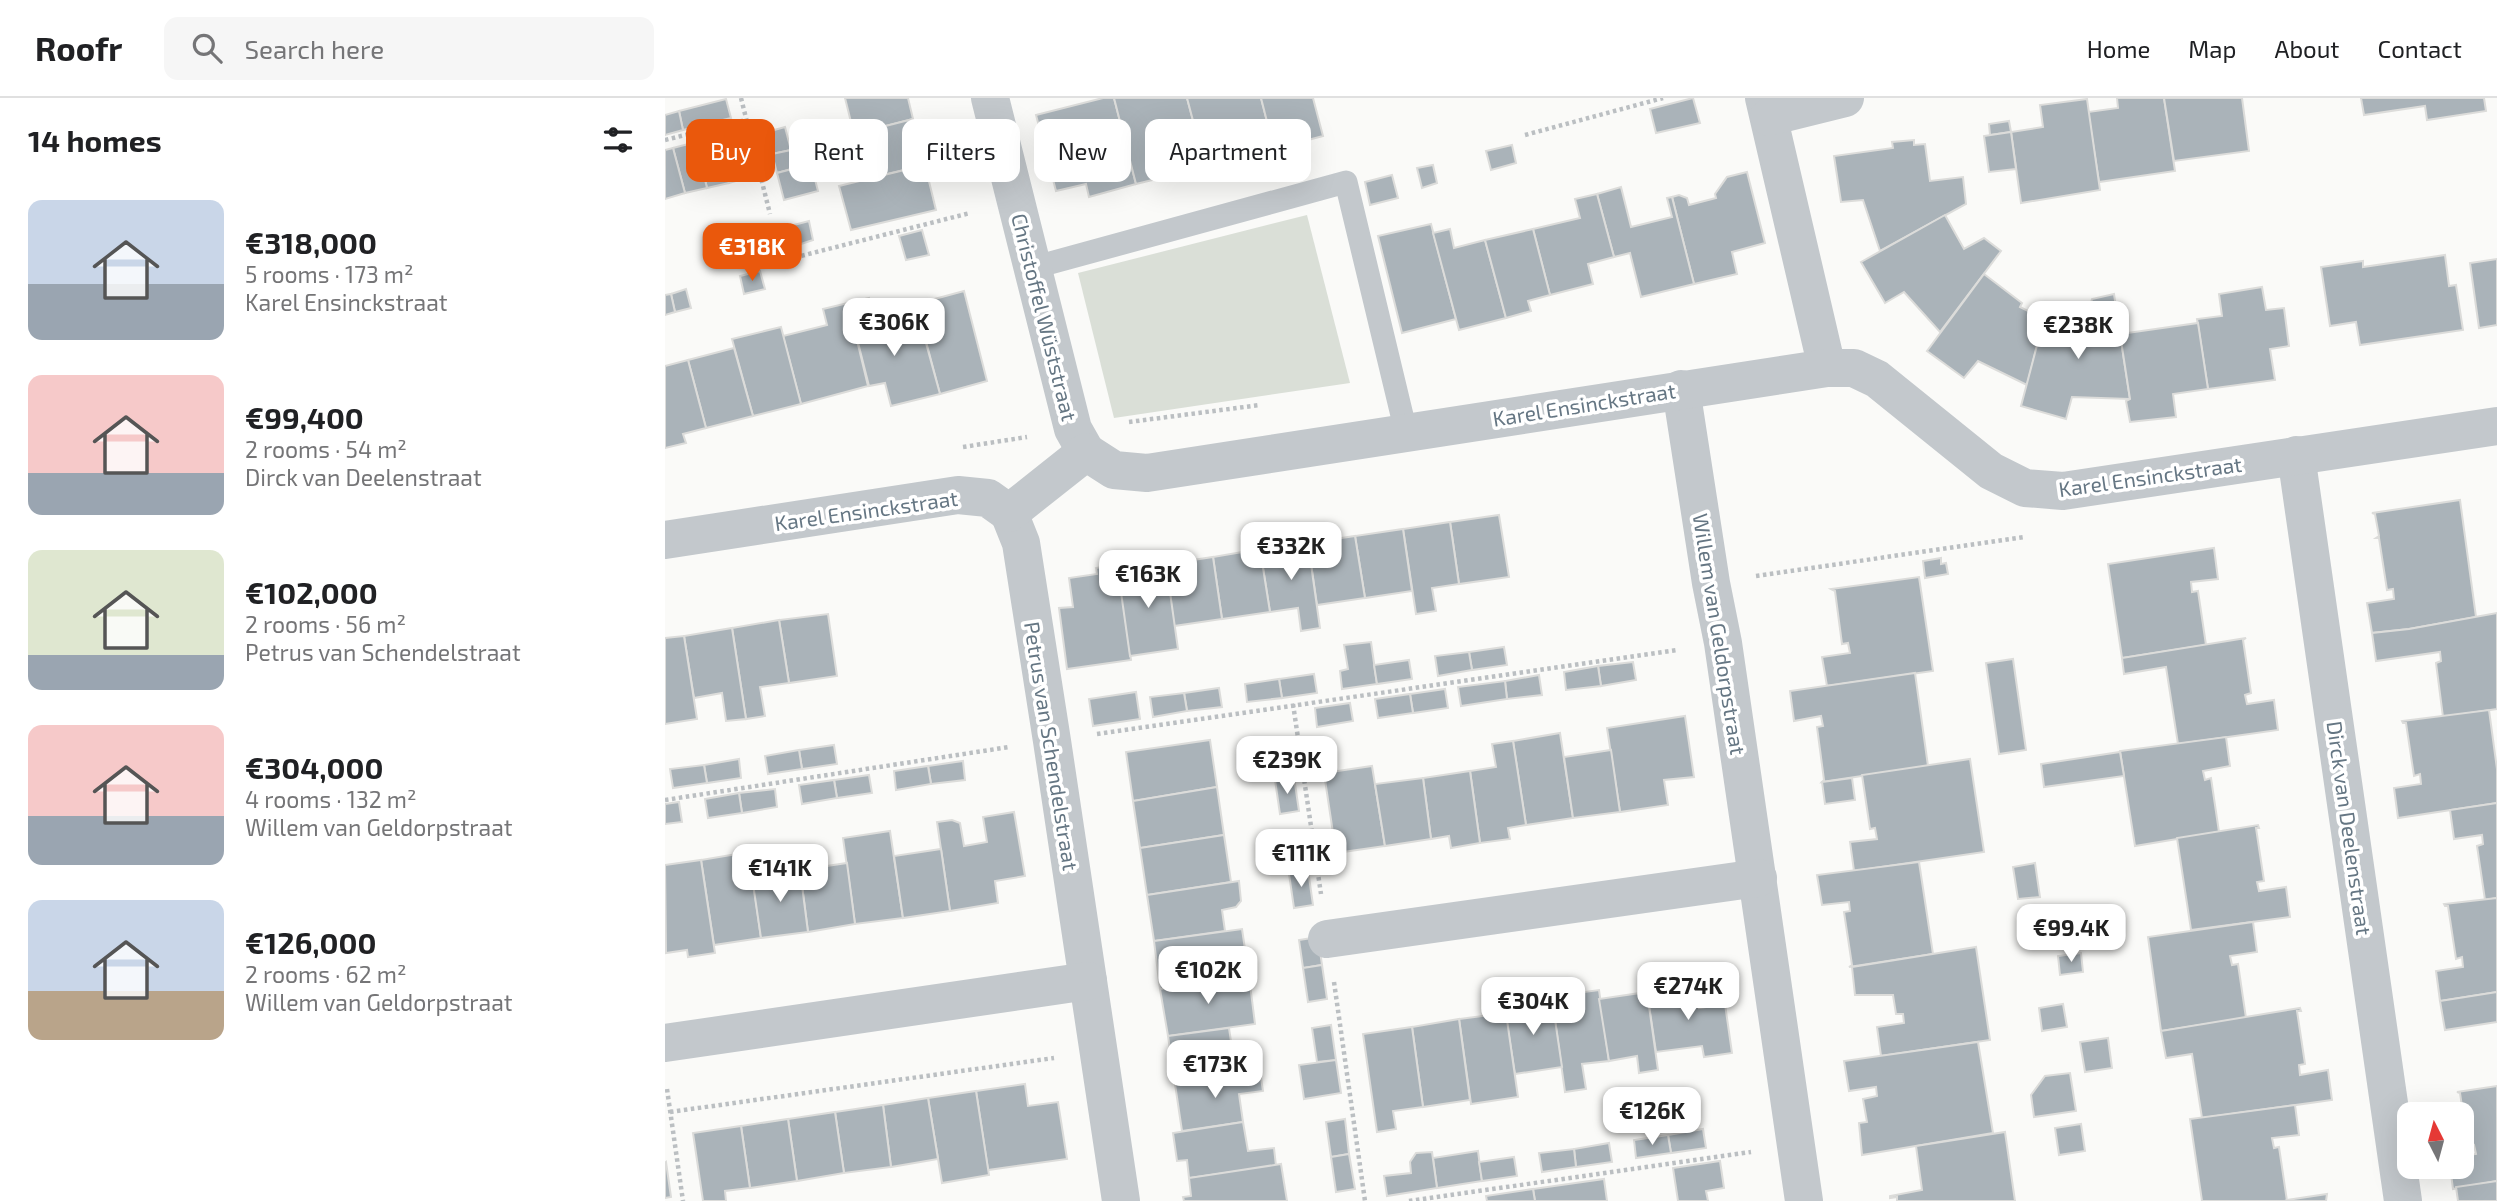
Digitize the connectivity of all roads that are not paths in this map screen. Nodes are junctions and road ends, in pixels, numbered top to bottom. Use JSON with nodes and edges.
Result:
{"nodes":[{"id":1,"x":990,"y":98,"type":"edge"},
{"id":2,"x":1845,"y":98,"type":"edge"},
{"id":3,"x":1767,"y":107,"type":"edge"},
{"id":4,"x":1032,"y":268,"type":"junction"},
{"id":5,"x":1827,"y":368,"type":"junction"},
{"id":6,"x":1682,"y":389,"type":"junction"},
{"id":7,"x":2497,"y":426,"type":"edge"},
{"id":8,"x":1406,"y":432,"type":"junction"},
{"id":9,"x":1086,"y":452,"type":"junction"},
{"id":10,"x":2296,"y":455,"type":"junction"},
{"id":11,"x":1009,"y":513,"type":"junction"},
{"id":12,"x":665,"y":540,"type":"edge"},
{"id":13,"x":1758,"y":878,"type":"junction"},
{"id":14,"x":1327,"y":939,"type":"dead end"},
{"id":15,"x":1088,"y":981,"type":"junction"},
{"id":16,"x":665,"y":1043,"type":"edge"},
{"id":17,"x":1121,"y":1201,"type":"edge"},
{"id":18,"x":1804,"y":1201,"type":"edge"},
{"id":19,"x":2403,"y":1201,"type":"edge"}],
"edges":[{"from":1,"to":4,"type":"street","name":"Christoffel Wüststraat"},
{"from":2,"to":3,"type":"street"},
{"from":3,"to":5,"type":"street"},
{"from":4,"to":8,"type":"lane"},
{"from":4,"to":9,"type":"street","name":"Christoffel Wüststraat"},
{"from":5,"to":6,"type":"street","name":"Karel Ensinckstraat"},
{"from":5,"to":10,"type":"street","name":"Karel Ensinckstraat"},
{"from":6,"to":8,"type":"street","name":"Karel Ensinckstraat"},
{"from":6,"to":13,"type":"street","name":"Willem van Geldorpstraat"},
{"from":7,"to":10,"type":"street","name":"Karel Ensinckstraat"},
{"from":8,"to":9,"type":"street","name":"Karel Ensinckstraat"},
{"from":9,"to":11,"type":"street"},
{"from":10,"to":19,"type":"street","name":"Dirck van Deelenstraat"},
{"from":11,"to":12,"type":"street","name":"Karel Ensinckstraat"},
{"from":11,"to":15,"type":"street","name":"Petrus van Schendelstraat"},
{"from":13,"to":14,"type":"street"},
{"from":13,"to":18,"type":"street","name":"Willem van Geldorpstraat"},
{"from":15,"to":16,"type":"street"},
{"from":15,"to":17,"type":"street","name":"Petrus van Schendelstraat"}]}
